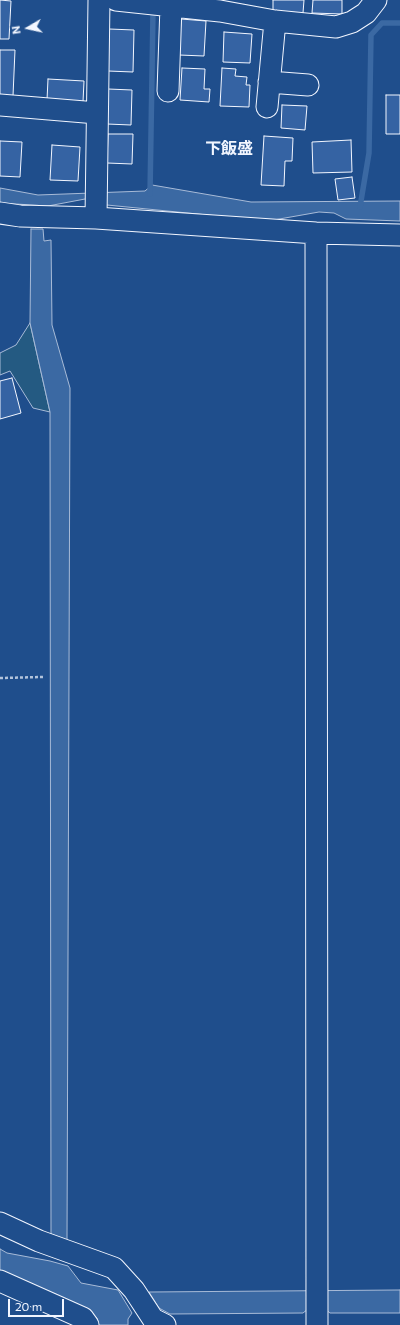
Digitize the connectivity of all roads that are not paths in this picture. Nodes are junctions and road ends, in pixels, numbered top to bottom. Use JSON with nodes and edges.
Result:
{"nodes":[{"id":1,"x":99,"y":0,"type":"edge"},
{"id":2,"x":116,"y":0,"type":"edge"},
{"id":3,"x":376,"y":0,"type":"edge"},
{"id":4,"x":171,"y":6,"type":"junction"},
{"id":5,"x":275,"y":21,"type":"junction"},
{"id":6,"x":269,"y":82,"type":"junction"},
{"id":7,"x":308,"y":85,"type":"dead end"},
{"id":8,"x":168,"y":91,"type":"dead end"},
{"id":9,"x":0,"y":105,"type":"edge"},
{"id":10,"x":267,"y":107,"type":"dead end"},
{"id":11,"x":98,"y":113,"type":"junction"},
{"id":12,"x":96,"y":203,"type":"junction"},
{"id":13,"x":0,"y":213,"type":"edge"},
{"id":14,"x":316,"y":233,"type":"junction"},
{"id":15,"x":400,"y":235,"type":"edge"},
{"id":16,"x":0,"y":1223,"type":"edge"},
{"id":17,"x":0,"y":1282,"type":"edge"},
{"id":18,"x":317,"y":1321,"type":"edge"},
{"id":19,"x":88,"y":1325,"type":"edge"},
{"id":20,"x":165,"y":1325,"type":"edge"}],
"edges":[{"from":1,"to":11,"type":"street"},
{"from":2,"to":4,"type":"street"},
{"from":3,"to":5,"type":"street"},
{"from":4,"to":5,"type":"street"},
{"from":4,"to":8,"type":"street"},
{"from":5,"to":6,"type":"street"},
{"from":6,"to":7,"type":"street"},
{"from":6,"to":10,"type":"street"},
{"from":9,"to":11,"type":"street"},
{"from":11,"to":12,"type":"street"},
{"from":12,"to":13,"type":"street"},
{"from":12,"to":14,"type":"street"},
{"from":14,"to":15,"type":"street"},
{"from":14,"to":18,"type":"street"},
{"from":16,"to":20,"type":"street"},
{"from":17,"to":19,"type":"street"}]}
